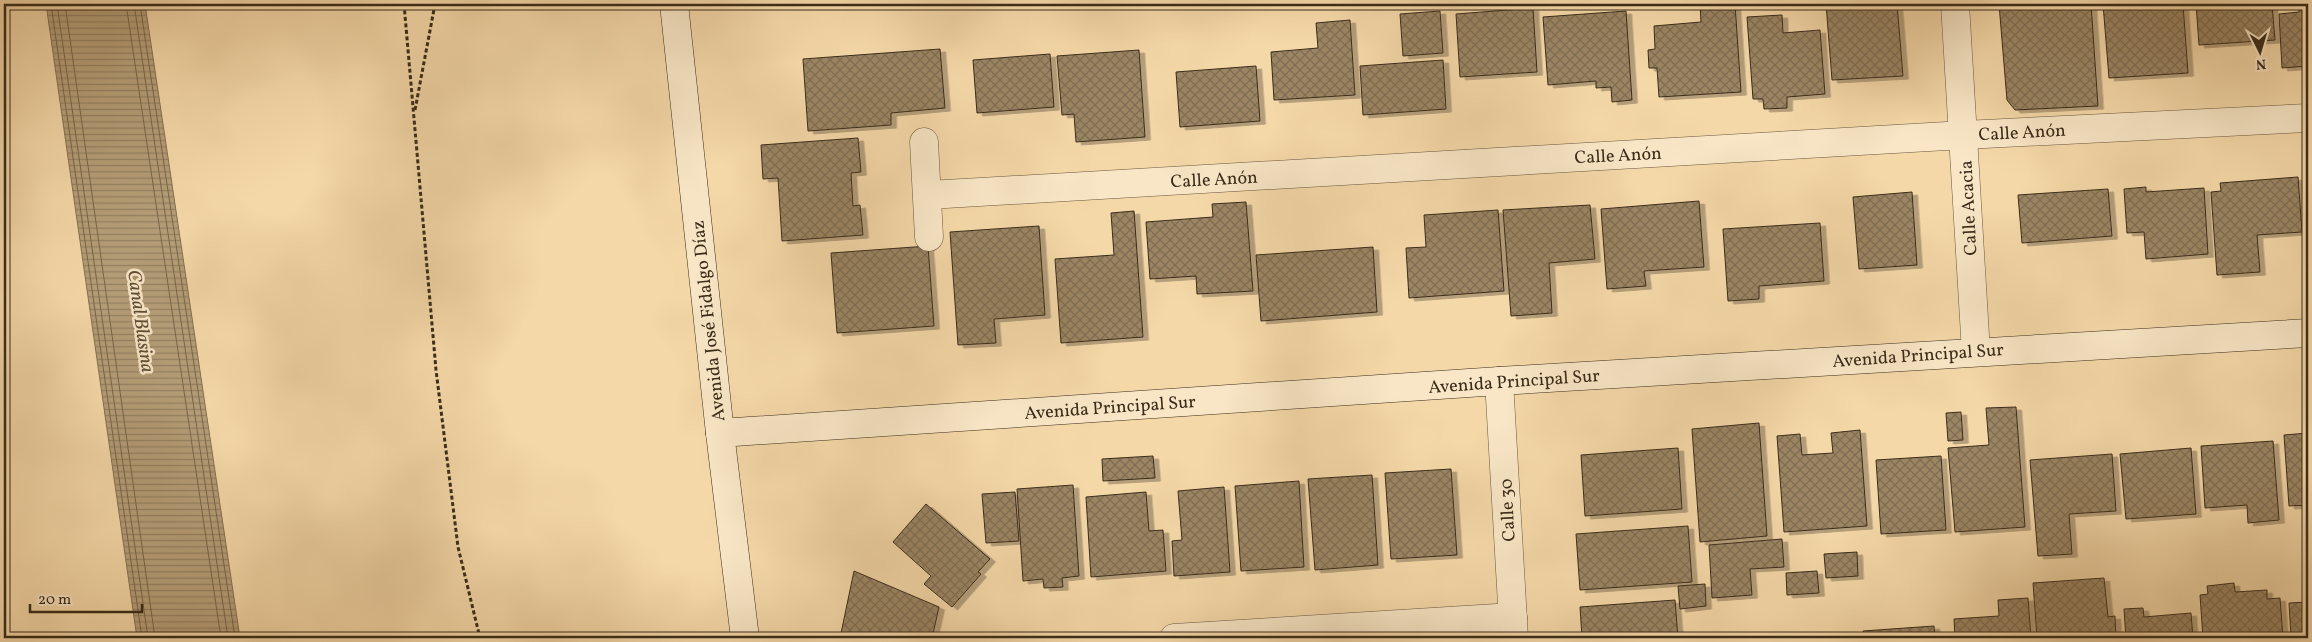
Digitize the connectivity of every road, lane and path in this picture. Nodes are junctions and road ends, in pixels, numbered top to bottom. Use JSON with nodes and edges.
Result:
{"nodes":[{"id":1,"x":404,"y":4,"type":"edge"},
{"id":2,"x":436,"y":4,"type":"edge"},
{"id":3,"x":674,"y":4,"type":"edge"},
{"id":4,"x":1955,"y":4,"type":"edge"},
{"id":5,"x":414,"y":115,"type":"junction"},
{"id":6,"x":2308,"y":118,"type":"edge"},
{"id":7,"x":1964,"y":135,"type":"junction"},
{"id":8,"x":924,"y":142,"type":"dead end"},
{"id":9,"x":928,"y":195,"type":"junction"},
{"id":10,"x":929,"y":237,"type":"dead end"},
{"id":11,"x":2308,"y":333,"type":"edge"},
{"id":12,"x":1976,"y":352,"type":"junction"},
{"id":13,"x":1499,"y":381,"type":"junction"},
{"id":14,"x":720,"y":433,"type":"junction"},
{"id":15,"x":1513,"y":628,"type":"edge"},
{"id":16,"x":480,"y":638,"type":"edge"},
{"id":17,"x":746,"y":638,"type":"edge"},
{"id":18,"x":1174,"y":638,"type":"edge"}],
"edges":[{"from":1,"to":5,"type":"path"},
{"from":2,"to":5,"type":"path"},
{"from":3,"to":14,"type":"street","name":"Avenida José Fidalgo Díaz"},
{"from":4,"to":7,"type":"street","name":"Calle Acacia"},
{"from":5,"to":16,"type":"path"},
{"from":6,"to":7,"type":"street","name":"Calle Anón"},
{"from":7,"to":9,"type":"street","name":"Calle Anón"},
{"from":7,"to":12,"type":"street","name":"Calle Acacia"},
{"from":8,"to":9,"type":"street"},
{"from":9,"to":10,"type":"street"},
{"from":11,"to":12,"type":"street","name":"Avenida Principal Sur"},
{"from":12,"to":13,"type":"street","name":"Avenida Principal Sur"},
{"from":13,"to":14,"type":"street","name":"Avenida Principal Sur"},
{"from":13,"to":15,"type":"street","name":"Calle 30"},
{"from":14,"to":17,"type":"street","name":"Avenida José Fidalgo Díaz"},
{"from":15,"to":18,"type":"street"}]}
